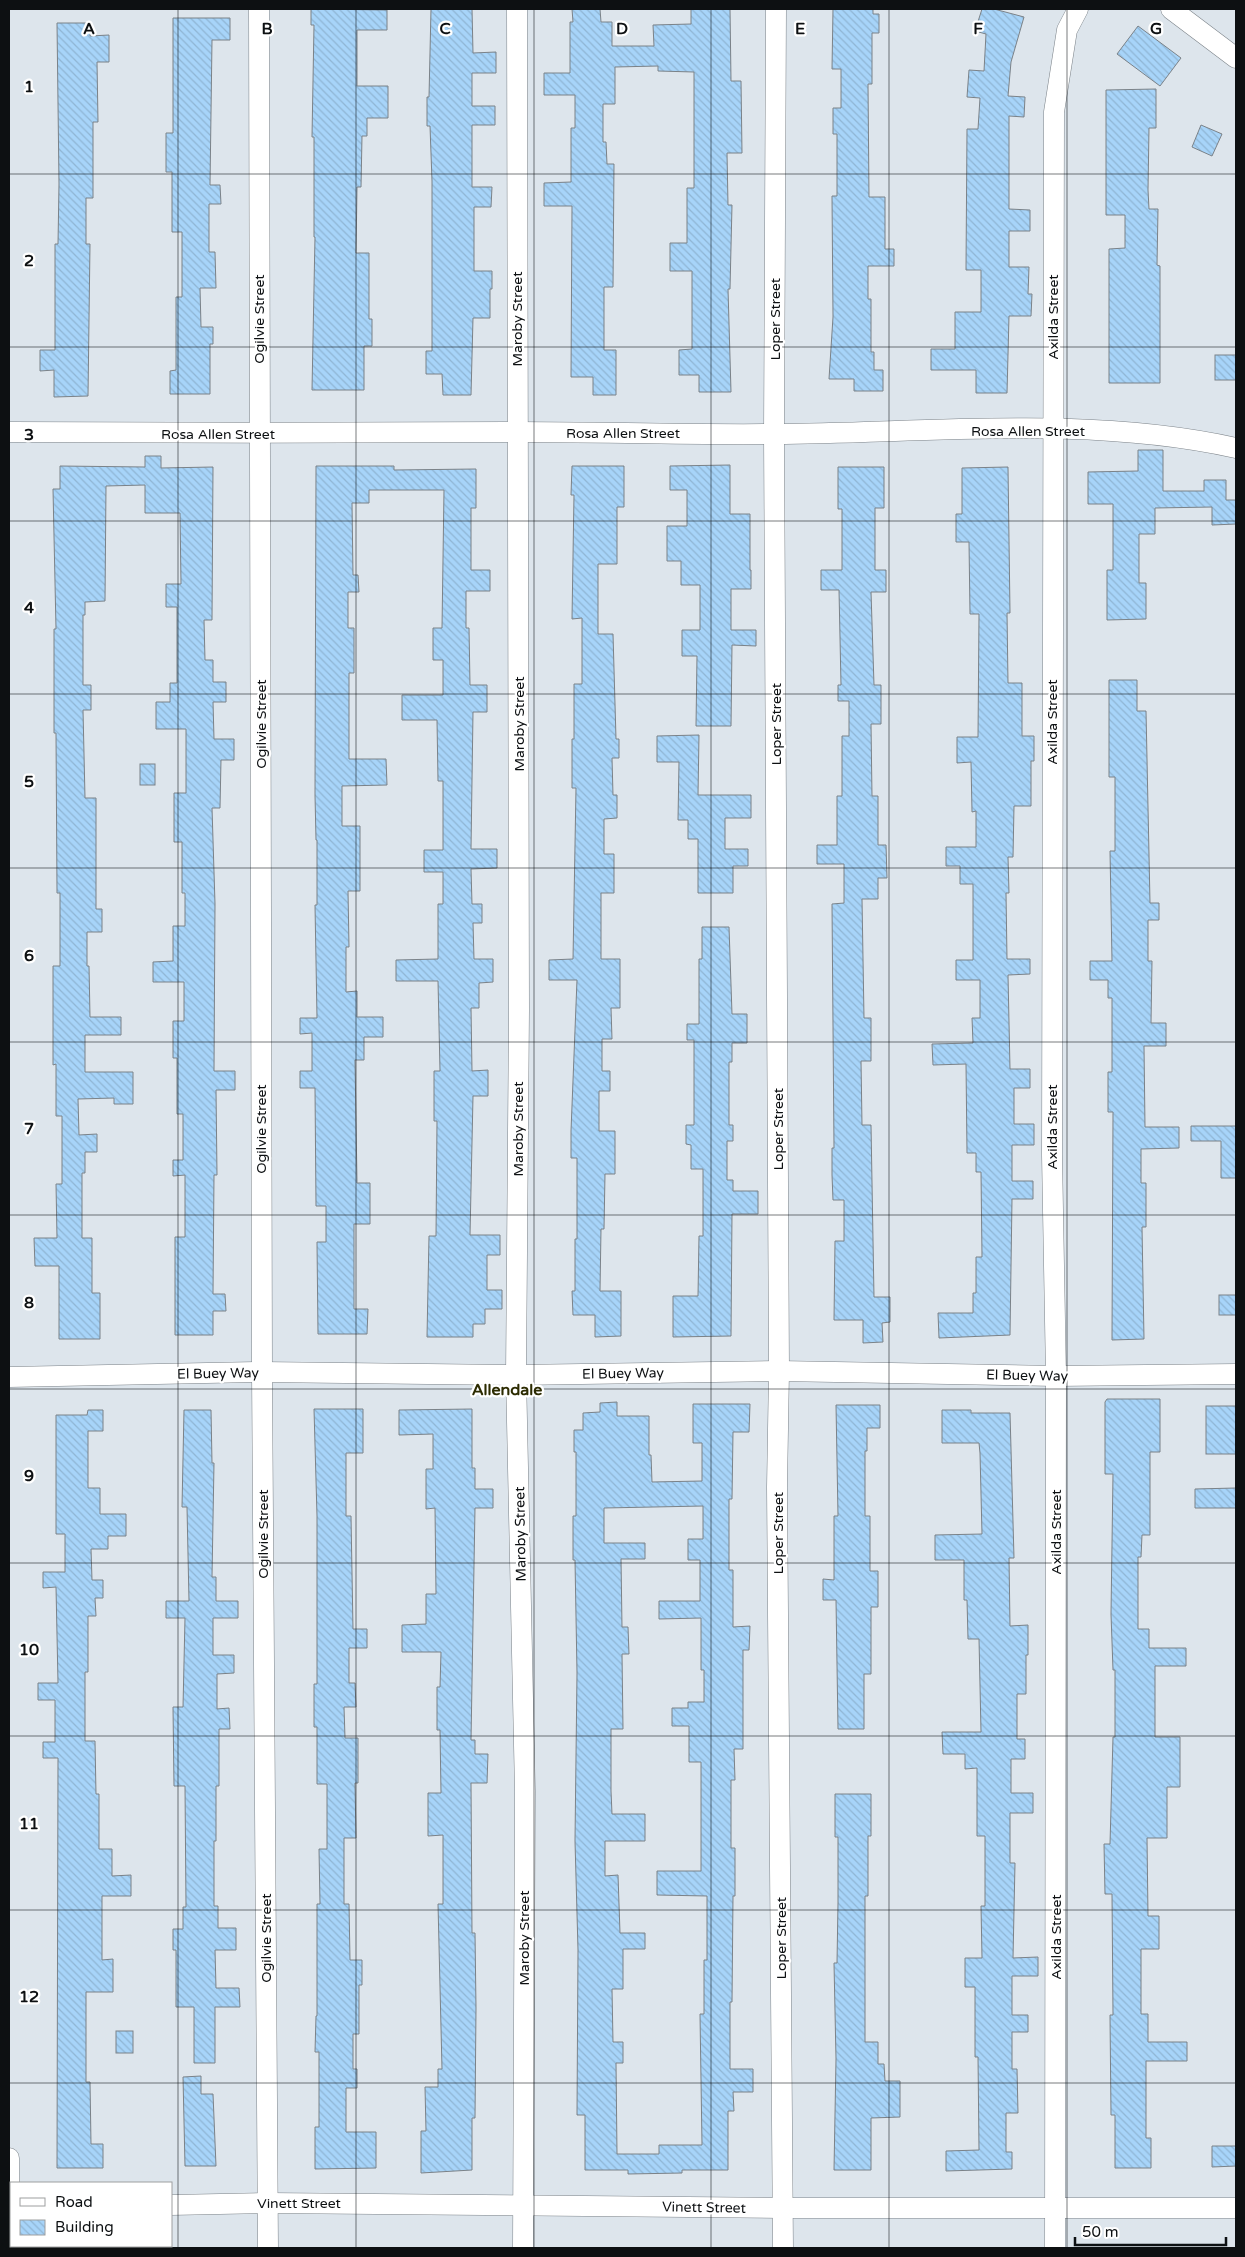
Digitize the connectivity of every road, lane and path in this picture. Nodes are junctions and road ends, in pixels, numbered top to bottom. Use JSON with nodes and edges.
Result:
{"nodes":[{"id":1,"x":259,"y":9,"type":"edge"},
{"id":2,"x":517,"y":9,"type":"edge"},
{"id":3,"x":776,"y":9,"type":"edge"},
{"id":4,"x":1078,"y":9,"type":"edge"},
{"id":5,"x":1171,"y":9,"type":"edge"},
{"id":6,"x":1236,"y":58,"type":"edge"},
{"id":7,"x":1053,"y":428,"type":"junction"},
{"id":8,"x":9,"y":432,"type":"edge"},
{"id":9,"x":518,"y":432,"type":"junction"},
{"id":10,"x":259,"y":434,"type":"junction"},
{"id":11,"x":774,"y":434,"type":"junction"},
{"id":12,"x":1236,"y":448,"type":"edge"},
{"id":13,"x":779,"y":1371,"type":"junction"},
{"id":14,"x":262,"y":1372,"type":"junction"},
{"id":15,"x":1236,"y":1374,"type":"edge"},
{"id":16,"x":516,"y":1375,"type":"junction"},
{"id":17,"x":1056,"y":1376,"type":"junction"},
{"id":18,"x":9,"y":1377,"type":"edge"},
{"id":19,"x":9,"y":2158,"type":"edge"},
{"id":20,"x":268,"y":2203,"type":"junction"},
{"id":21,"x":523,"y":2204,"type":"junction"},
{"id":22,"x":172,"y":2205,"type":"edge"},
{"id":23,"x":10,"y":2207,"type":"edge"},
{"id":24,"x":1055,"y":2207,"type":"junction"},
{"id":25,"x":783,"y":2208,"type":"junction"},
{"id":26,"x":1236,"y":2208,"type":"edge"},
{"id":27,"x":10,"y":2248,"type":"edge"},
{"id":28,"x":268,"y":2248,"type":"edge"},
{"id":29,"x":523,"y":2248,"type":"edge"},
{"id":30,"x":783,"y":2248,"type":"edge"},
{"id":31,"x":1055,"y":2248,"type":"edge"}],
"edges":[{"from":1,"to":10,"type":"street","name":"Ogilvie Street"},
{"from":2,"to":9,"type":"street","name":"Maroby Street"},
{"from":3,"to":11,"type":"street","name":"Loper Street"},
{"from":4,"to":7,"type":"street","name":"Axilda Street"},
{"from":5,"to":6,"type":"street"},
{"from":7,"to":11,"type":"street","name":"Rosa Allen Street"},
{"from":7,"to":12,"type":"street","name":"Rosa Allen Street"},
{"from":7,"to":17,"type":"street","name":"Axilda Street"},
{"from":8,"to":10,"type":"street","name":"Rosa Allen Street"},
{"from":9,"to":10,"type":"street","name":"Rosa Allen Street"},
{"from":9,"to":11,"type":"street","name":"Rosa Allen Street"},
{"from":9,"to":16,"type":"street","name":"Maroby Street"},
{"from":10,"to":14,"type":"street","name":"Ogilvie Street"},
{"from":11,"to":13,"type":"street","name":"Loper Street"},
{"from":13,"to":16,"type":"street","name":"El Buey Way"},
{"from":13,"to":17,"type":"street","name":"El Buey Way"},
{"from":13,"to":25,"type":"street","name":"Loper Street"},
{"from":14,"to":16,"type":"street","name":"El Buey Way"},
{"from":14,"to":18,"type":"street","name":"El Buey Way"},
{"from":14,"to":20,"type":"street","name":"Ogilvie Street"},
{"from":15,"to":17,"type":"street","name":"El Buey Way"},
{"from":16,"to":21,"type":"street","name":"Maroby Street"},
{"from":17,"to":24,"type":"street","name":"Axilda Street"},
{"from":19,"to":23,"type":"street"},
{"from":20,"to":21,"type":"street","name":"Vinett Street"},
{"from":20,"to":22,"type":"street","name":"Vinett Street"},
{"from":20,"to":28,"type":"street","name":"Ogilvie Street"},
{"from":21,"to":25,"type":"street","name":"Vinett Street"},
{"from":21,"to":29,"type":"street","name":"Maroby Street"},
{"from":23,"to":27,"type":"street"},
{"from":24,"to":25,"type":"street","name":"Vinett Street"},
{"from":24,"to":26,"type":"street","name":"Vinett Street"},
{"from":24,"to":31,"type":"street","name":"Axilda Street"},
{"from":25,"to":30,"type":"street","name":"Loper Street"}]}
